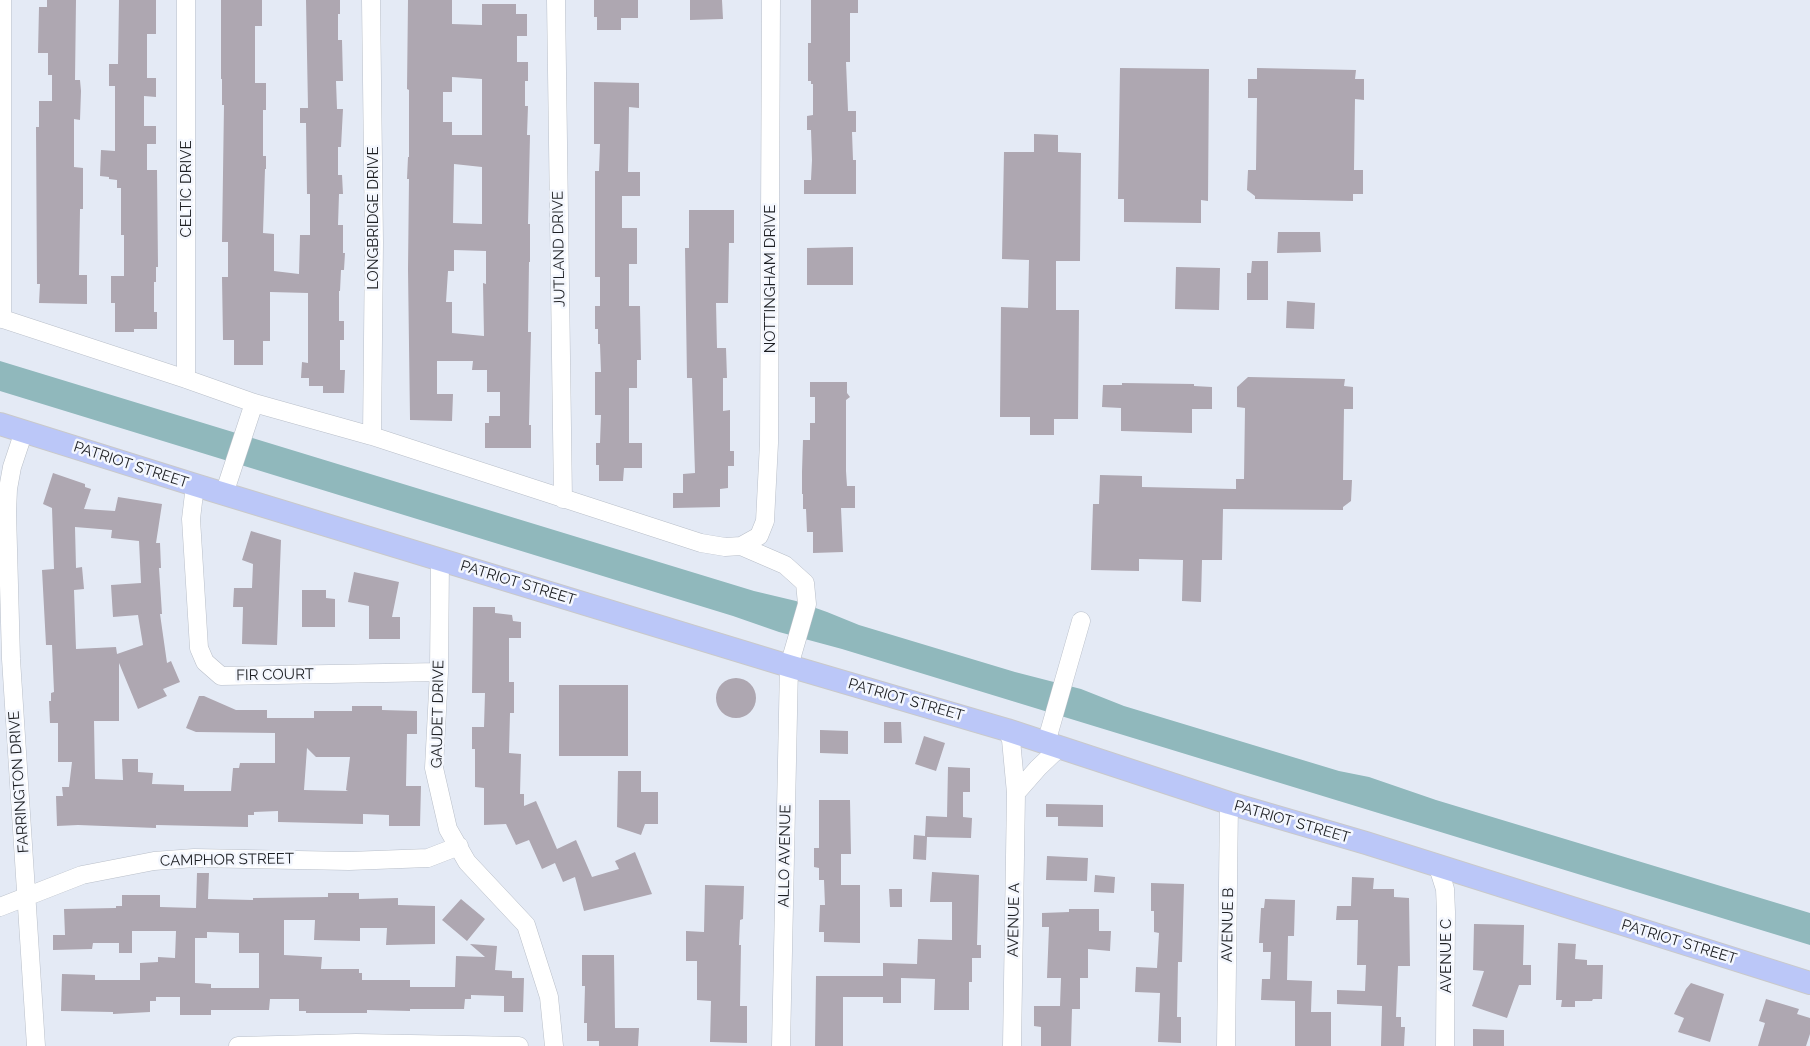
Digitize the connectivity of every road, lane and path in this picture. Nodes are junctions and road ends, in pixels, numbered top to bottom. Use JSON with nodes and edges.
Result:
{"nodes":[{"id":1,"x":2,"y":0,"type":"edge"},
{"id":2,"x":186,"y":0,"type":"edge"},
{"id":3,"x":371,"y":0,"type":"edge"},
{"id":4,"x":556,"y":0,"type":"edge"},
{"id":5,"x":771,"y":0,"type":"edge"},
{"id":6,"x":1,"y":318,"type":"edge"},
{"id":7,"x":186,"y":379,"type":"junction"},
{"id":8,"x":254,"y":403,"type":"junction"},
{"id":9,"x":0,"y":424,"type":"edge"},
{"id":10,"x":24,"y":431,"type":"junction"},
{"id":11,"x":372,"y":436,"type":"junction"},
{"id":12,"x":195,"y":485,"type":"junction"},
{"id":13,"x":226,"y":488,"type":"junction"},
{"id":14,"x":563,"y":499,"type":"junction"},
{"id":15,"x":741,"y":546,"type":"junction"},
{"id":16,"x":440,"y":559,"type":"junction"},
{"id":17,"x":1080,"y":621,"type":"dead end"},
{"id":18,"x":792,"y":655,"type":"junction"},
{"id":19,"x":439,"y":672,"type":"junction"},
{"id":20,"x":1007,"y":730,"type":"junction"},
{"id":21,"x":1052,"y":739,"type":"junction"},
{"id":22,"x":1016,"y":793,"type":"junction"},
{"id":23,"x":1229,"y":803,"type":"junction"},
{"id":24,"x":458,"y":846,"type":"junction"},
{"id":25,"x":1438,"y":867,"type":"junction"},
{"id":26,"x":26,"y":898,"type":"junction"},
{"id":27,"x":0,"y":907,"type":"edge"},
{"id":28,"x":1810,"y":983,"type":"edge"},
{"id":29,"x":36,"y":1046,"type":"edge"},
{"id":30,"x":238,"y":1046,"type":"edge"},
{"id":31,"x":519,"y":1046,"type":"edge"},
{"id":32,"x":554,"y":1046,"type":"edge"},
{"id":33,"x":781,"y":1046,"type":"edge"},
{"id":34,"x":1012,"y":1046,"type":"edge"},
{"id":35,"x":1226,"y":1046,"type":"edge"},
{"id":36,"x":1445,"y":1046,"type":"edge"}],
"edges":[{"from":1,"to":6,"type":"street"},
{"from":2,"to":7,"type":"street","name":"CELTIC DRIVE"},
{"from":3,"to":11,"type":"street","name":"LONGBRIDGE DRIVE"},
{"from":4,"to":14,"type":"street","name":"JUTLAND DRIVE"},
{"from":5,"to":15,"type":"street","name":"NOTTINGHAM DRIVE"},
{"from":6,"to":7,"type":"street"},
{"from":7,"to":8,"type":"street"},
{"from":8,"to":11,"type":"street"},
{"from":8,"to":13,"type":"street"},
{"from":9,"to":10,"type":"main road","name":"PATRIOT STREET"},
{"from":10,"to":12,"type":"main road","name":"PATRIOT STREET"},
{"from":10,"to":26,"type":"street","name":"FARRINGTON DRIVE"},
{"from":11,"to":14,"type":"street"},
{"from":12,"to":13,"type":"main road","name":"PATRIOT STREET"},
{"from":12,"to":19,"type":"street","name":"FIR COURT"},
{"from":13,"to":16,"type":"main road","name":"PATRIOT STREET"},
{"from":14,"to":15,"type":"street"},
{"from":15,"to":18,"type":"street","name":"ALLO AVENUE"},
{"from":16,"to":18,"type":"main road","name":"PATRIOT STREET"},
{"from":16,"to":19,"type":"street","name":"GAUDET DRIVE"},
{"from":17,"to":21,"type":"street"},
{"from":18,"to":20,"type":"main road","name":"PATRIOT STREET"},
{"from":18,"to":33,"type":"street","name":"ALLO AVENUE"},
{"from":19,"to":24,"type":"street","name":"GAUDET DRIVE"},
{"from":20,"to":21,"type":"main road","name":"PATRIOT STREET"},
{"from":20,"to":22,"type":"street","name":"AVENUE A"},
{"from":21,"to":22,"type":"street"},
{"from":21,"to":23,"type":"main road","name":"PATRIOT STREET"},
{"from":22,"to":34,"type":"street","name":"AVENUE A"},
{"from":23,"to":25,"type":"main road","name":"PATRIOT STREET"},
{"from":23,"to":35,"type":"street","name":"AVENUE B"},
{"from":24,"to":26,"type":"street","name":"CAMPHOR STREET"},
{"from":24,"to":32,"type":"street","name":"GAUDET DRIVE"},
{"from":25,"to":28,"type":"main road","name":"PATRIOT STREET"},
{"from":25,"to":36,"type":"street","name":"AVENUE C"},
{"from":26,"to":27,"type":"street","name":"CAMPHOR STREET"},
{"from":26,"to":29,"type":"street","name":"FARRINGTON DRIVE"},
{"from":30,"to":31,"type":"street"}]}
